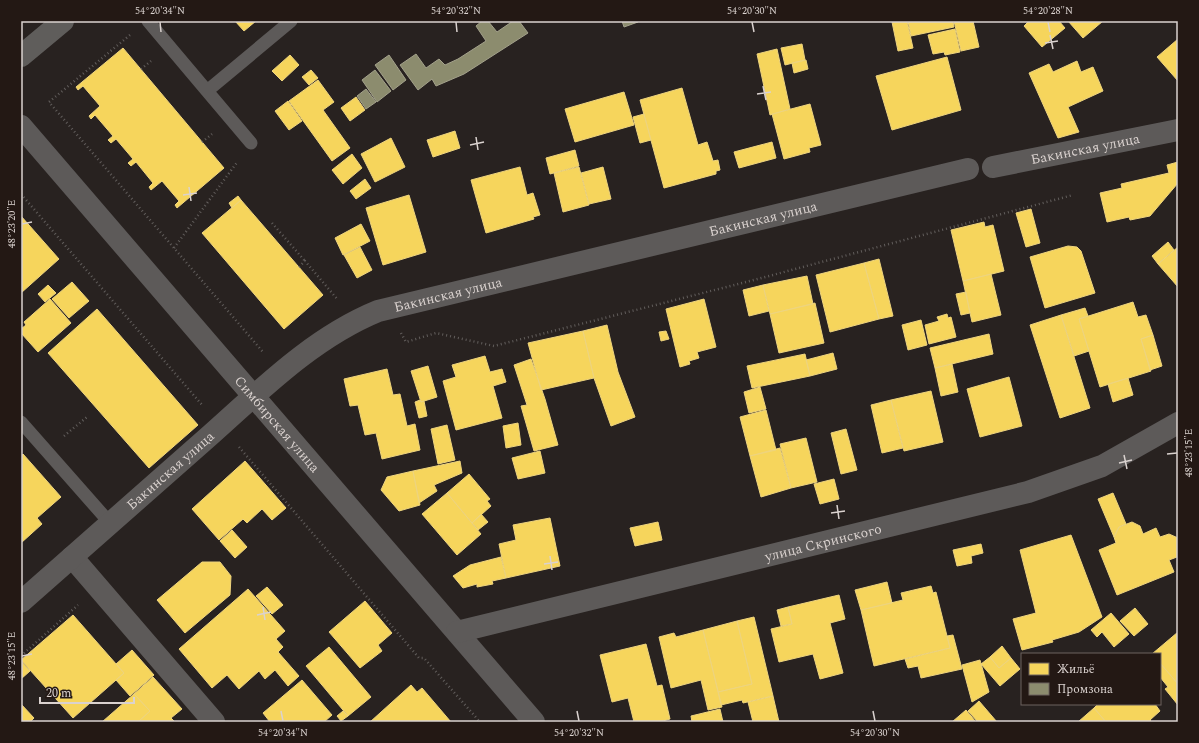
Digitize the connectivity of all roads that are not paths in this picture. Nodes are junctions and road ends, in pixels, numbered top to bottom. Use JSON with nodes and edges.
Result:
{"nodes":[{"id":1,"x":63,"y":21,"type":"edge"},
{"id":2,"x":148,"y":21,"type":"edge"},
{"id":3,"x":291,"y":21,"type":"edge"},
{"id":4,"x":21,"y":56,"type":"edge"},
{"id":5,"x":207,"y":91,"type":"junction"},
{"id":6,"x":21,"y":126,"type":"edge"},
{"id":7,"x":1178,"y":130,"type":"edge"},
{"id":8,"x":251,"y":143,"type":"dead end"},
{"id":9,"x":993,"y":167,"type":"dead end"},
{"id":10,"x":968,"y":169,"type":"dead end"},
{"id":11,"x":254,"y":396,"type":"junction"},
{"id":12,"x":21,"y":422,"type":"edge"},
{"id":13,"x":1178,"y":423,"type":"edge"},
{"id":14,"x":110,"y":523,"type":"junction"},
{"id":15,"x":72,"y":557,"type":"junction"},
{"id":16,"x":21,"y":602,"type":"edge"},
{"id":17,"x":457,"y":632,"type":"junction"},
{"id":18,"x":214,"y":722,"type":"edge"},
{"id":19,"x":534,"y":722,"type":"edge"}],
"edges":[{"from":1,"to":4,"type":"main road"},
{"from":2,"to":5,"type":"lane"},
{"from":3,"to":5,"type":"lane"},
{"from":5,"to":8,"type":"lane"},
{"from":6,"to":11,"type":"street","name":"Симбирская улица"},
{"from":7,"to":9,"type":"street","name":"Бакинская улица"},
{"from":10,"to":11,"type":"street","name":"Бакинская улица"},
{"from":11,"to":14,"type":"street","name":"Бакинская улица"},
{"from":11,"to":17,"type":"street","name":"Симбирская улица"},
{"from":12,"to":14,"type":"lane"},
{"from":13,"to":17,"type":"street","name":"улица Скринского"},
{"from":14,"to":15,"type":"street","name":"Бакинская улица"},
{"from":15,"to":16,"type":"street","name":"Бакинская улица"},
{"from":15,"to":18,"type":"street"},
{"from":17,"to":19,"type":"street","name":"Симбирская улица"}]}
